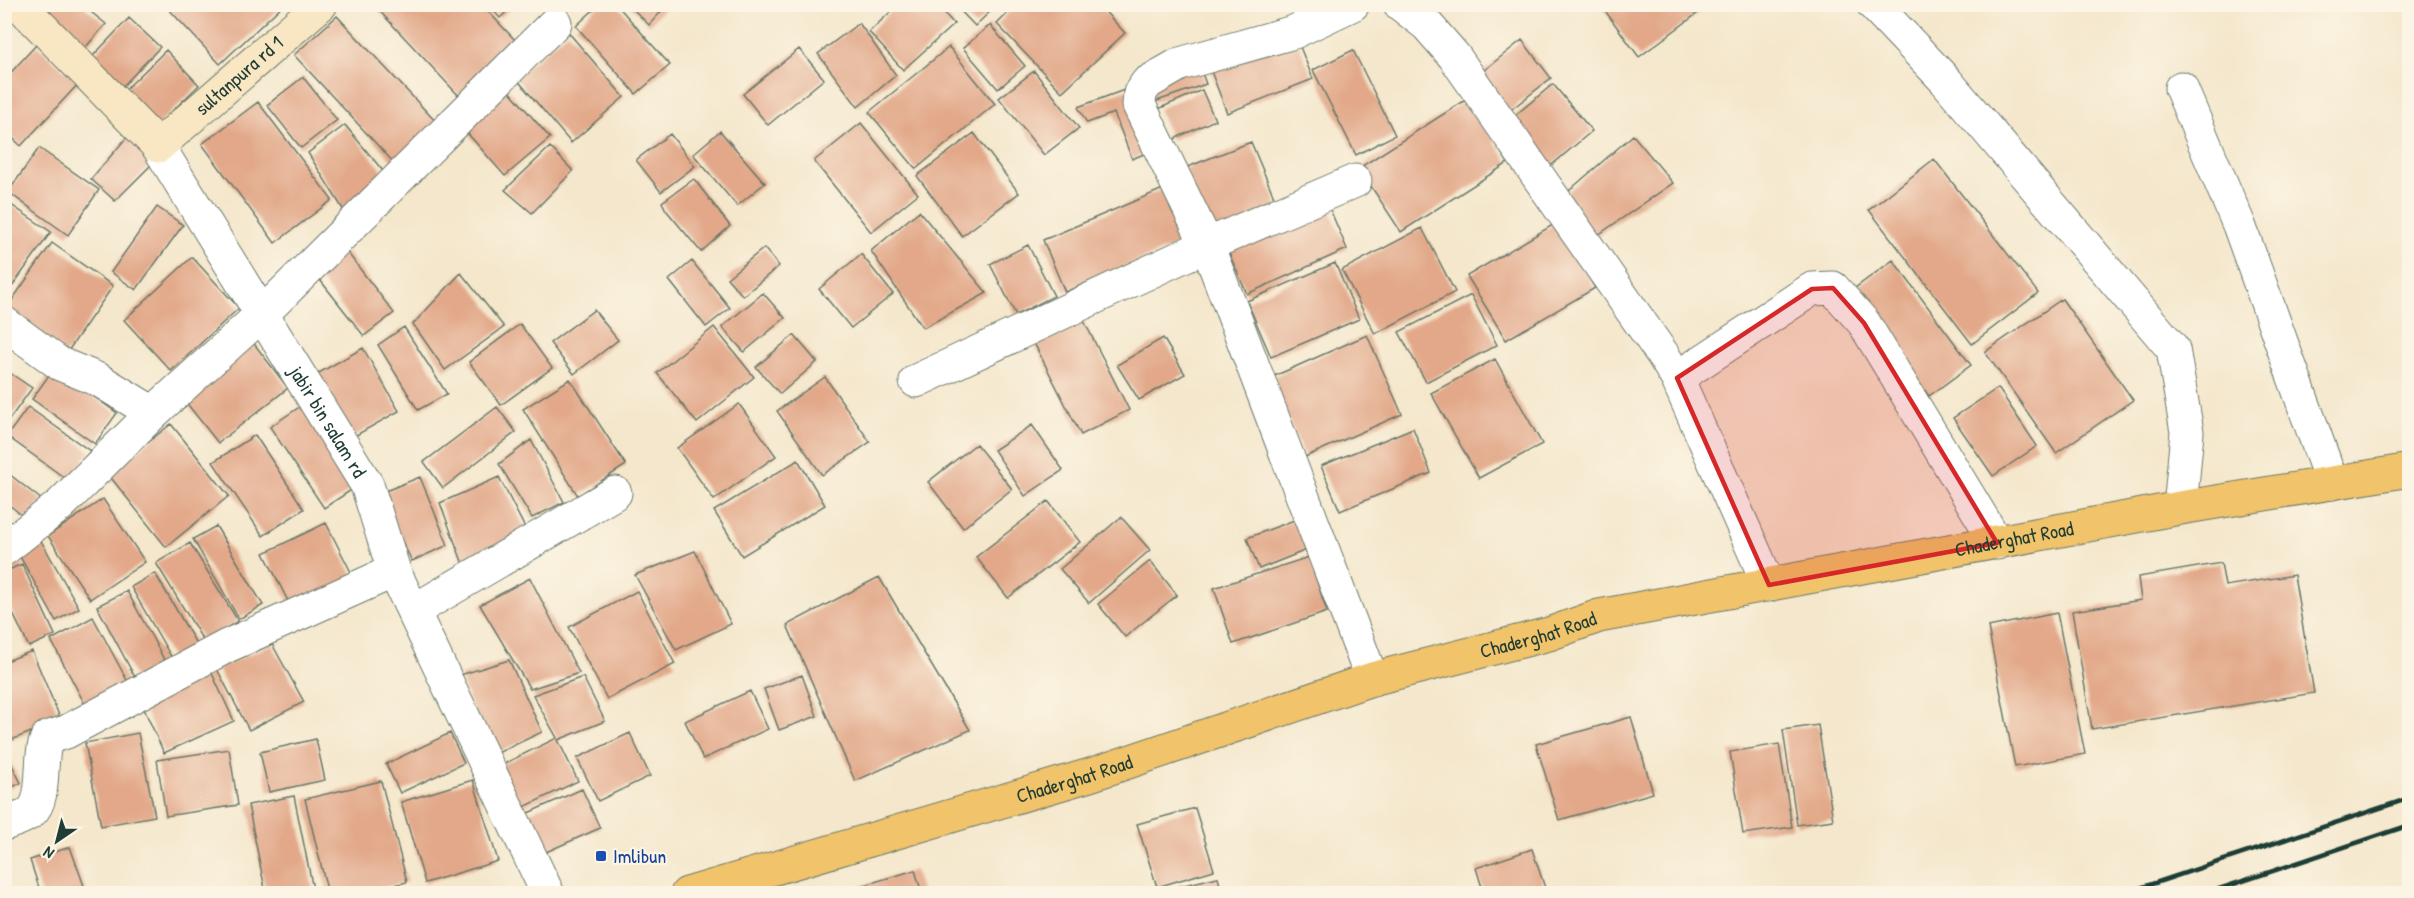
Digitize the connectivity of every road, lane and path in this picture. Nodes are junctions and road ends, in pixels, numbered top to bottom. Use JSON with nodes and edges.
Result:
{"nodes":[{"id":1,"x":19,"y":4,"type":"edge"},
{"id":2,"x":321,"y":4,"type":"edge"},
{"id":3,"x":1353,"y":4,"type":"edge"},
{"id":4,"x":1400,"y":4,"type":"edge"},
{"id":5,"x":1873,"y":4,"type":"edge"},
{"id":6,"x":1302,"y":14,"type":"edge"},
{"id":7,"x":555,"y":23,"type":"dead end"},
{"id":8,"x":2181,"y":88,"type":"dead end"},
{"id":9,"x":158,"y":146,"type":"junction"},
{"id":10,"x":1355,"y":181,"type":"dead end"},
{"id":11,"x":1207,"y":245,"type":"junction"},
{"id":12,"x":261,"y":315,"type":"junction"},
{"id":13,"x":4,"y":323,"type":"edge"},
{"id":14,"x":1677,"y":378,"type":"junction"},
{"id":15,"x":916,"y":381,"type":"dead end"},
{"id":16,"x":153,"y":413,"type":"junction"},
{"id":17,"x":2409,"y":470,"type":"edge"},
{"id":18,"x":2332,"y":483,"type":"junction"},
{"id":19,"x":615,"y":493,"type":"dead end"},
{"id":20,"x":2180,"y":508,"type":"junction"},
{"id":21,"x":1997,"y":543,"type":"junction"},
{"id":22,"x":4,"y":549,"type":"edge"},
{"id":23,"x":394,"y":571,"type":"junction"},
{"id":24,"x":1769,"y":585,"type":"junction"},
{"id":25,"x":415,"y":610,"type":"junction"},
{"id":26,"x":1372,"y":679,"type":"junction"},
{"id":27,"x":4,"y":824,"type":"edge"},
{"id":28,"x":548,"y":894,"type":"edge"},
{"id":29,"x":687,"y":894,"type":"edge"}],
"edges":[{"from":1,"to":9,"type":"street","name":"jabir bin salam rd"},
{"from":2,"to":9,"type":"street","name":"sultanpura rd 1"},
{"from":3,"to":6,"type":"street"},
{"from":4,"to":14,"type":"street"},
{"from":5,"to":20,"type":"street"},
{"from":6,"to":11,"type":"street"},
{"from":7,"to":12,"type":"street"},
{"from":8,"to":18,"type":"street"},
{"from":9,"to":12,"type":"street","name":"jabir bin salam rd"},
{"from":10,"to":11,"type":"street"},
{"from":11,"to":15,"type":"street"},
{"from":11,"to":26,"type":"street"},
{"from":12,"to":16,"type":"street"},
{"from":12,"to":23,"type":"street","name":"jabir bin salam rd"},
{"from":13,"to":16,"type":"street"},
{"from":14,"to":21,"type":"street"},
{"from":14,"to":24,"type":"street"},
{"from":16,"to":22,"type":"street"},
{"from":17,"to":18,"type":"main road","name":"Chaderghat Road"},
{"from":18,"to":20,"type":"main road","name":"Chaderghat Road"},
{"from":19,"to":25,"type":"street"},
{"from":20,"to":21,"type":"main road","name":"Chaderghat Road"},
{"from":21,"to":24,"type":"main road","name":"Chaderghat Road"},
{"from":23,"to":25,"type":"street","name":"jabir bin salam rd"},
{"from":23,"to":27,"type":"street"},
{"from":24,"to":26,"type":"main road","name":"Chaderghat Road"},
{"from":25,"to":28,"type":"street","name":"jabir bin salam rd"},
{"from":26,"to":29,"type":"main road","name":"Chaderghat Road"}]}
